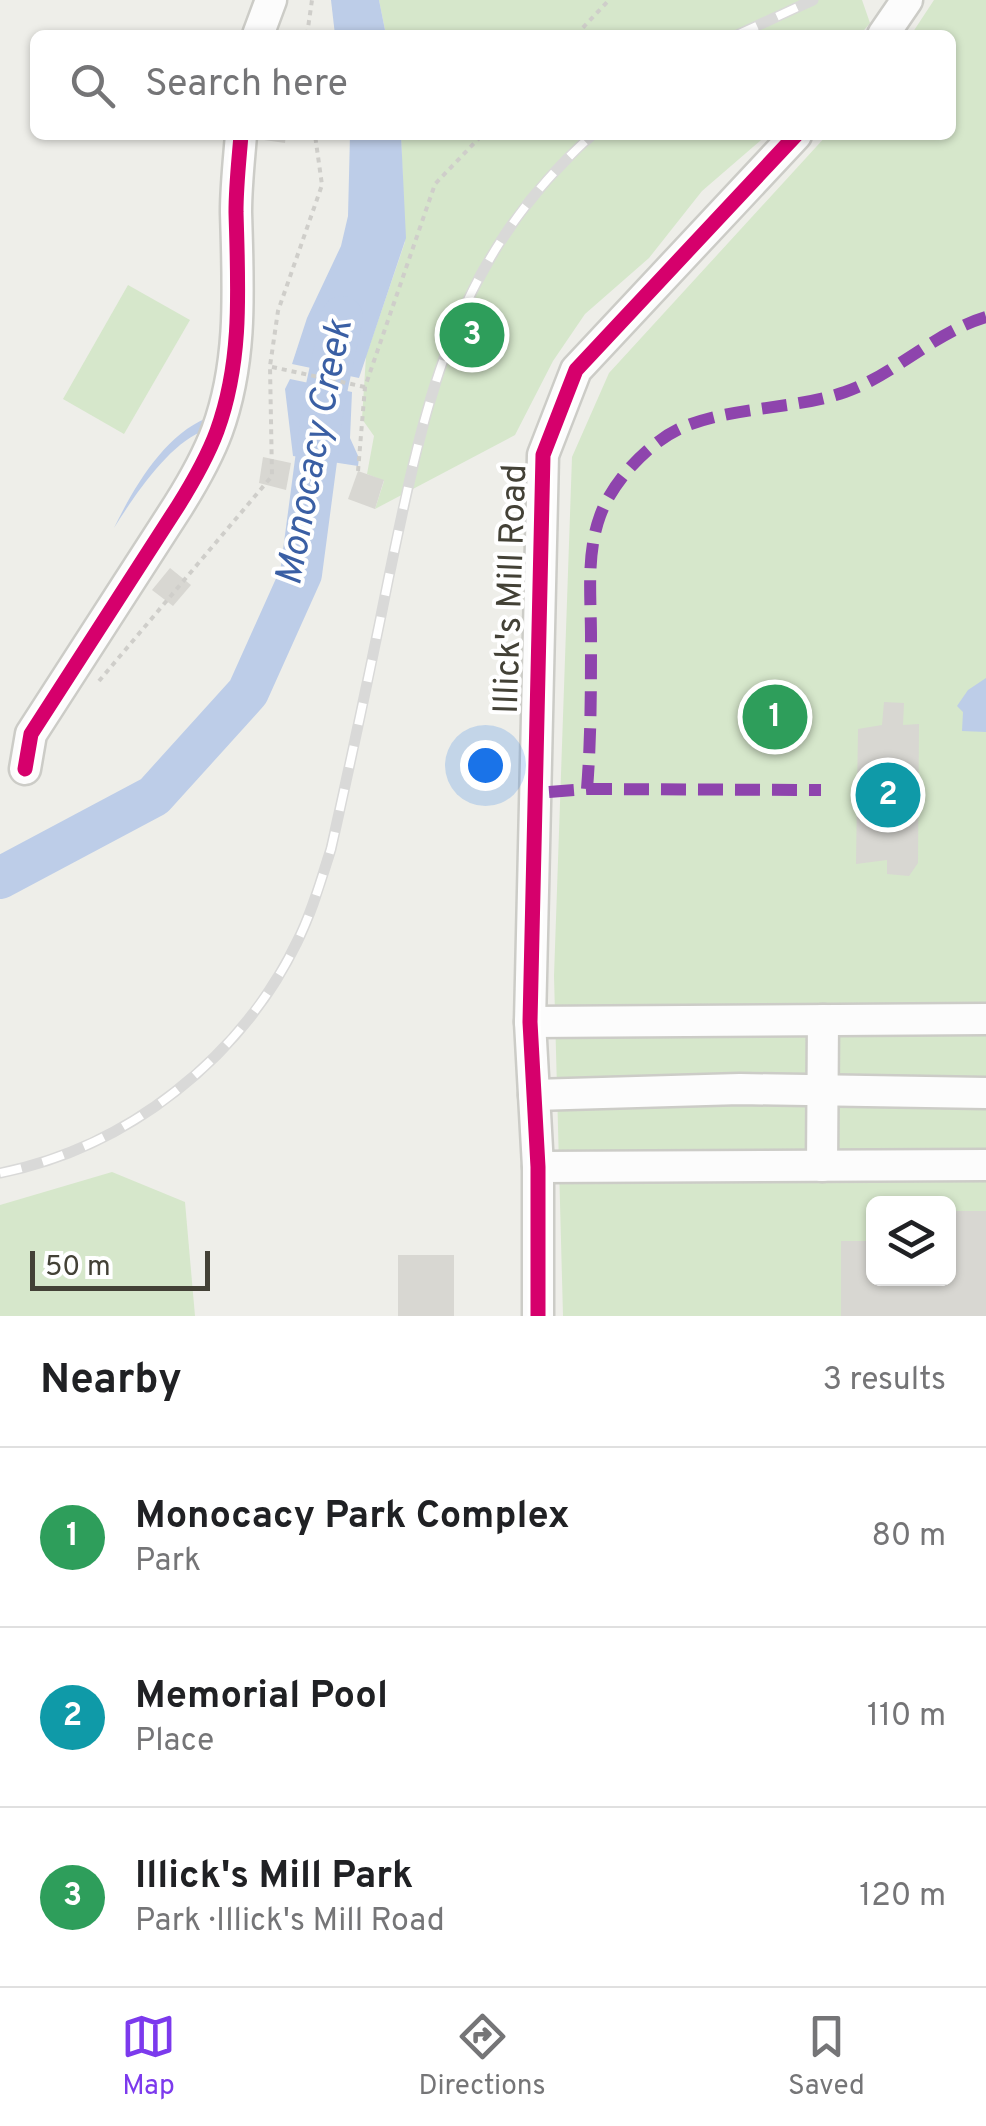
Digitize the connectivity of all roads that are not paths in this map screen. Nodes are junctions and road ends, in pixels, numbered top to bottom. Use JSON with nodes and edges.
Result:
{"nodes":[{"id":1,"x":271,"y":0,"type":"edge"},
{"id":2,"x":907,"y":0,"type":"edge"},
{"id":3,"x":260,"y":30,"type":"edge"},
{"id":4,"x":887,"y":30,"type":"edge"},
{"id":5,"x":241,"y":140,"type":"edge"},
{"id":6,"x":791,"y":140,"type":"edge"},
{"id":7,"x":25,"y":770,"type":"dead end"},
{"id":8,"x":986,"y":1018,"type":"edge"},
{"id":9,"x":823,"y":1020,"type":"junction"},
{"id":10,"x":530,"y":1022,"type":"junction"},
{"id":11,"x":822,"y":1090,"type":"junction"},
{"id":12,"x":986,"y":1093,"type":"edge"},
{"id":13,"x":534,"y":1095,"type":"junction"},
{"id":14,"x":822,"y":1166,"type":"junction"},
{"id":15,"x":986,"y":1166,"type":"edge"},
{"id":16,"x":538,"y":1167,"type":"junction"},
{"id":17,"x":538,"y":1316,"type":"edge"}],
"edges":[{"from":1,"to":3,"type":"street"},
{"from":2,"to":4,"type":"street"},
{"from":5,"to":7,"type":"street"},
{"from":6,"to":10,"type":"street","name":"Illick's Mill Road"},
{"from":8,"to":9,"type":"street"},
{"from":9,"to":10,"type":"street"},
{"from":9,"to":11,"type":"street"},
{"from":10,"to":13,"type":"street","name":"Illick's Mill Road"},
{"from":11,"to":12,"type":"street"},
{"from":11,"to":13,"type":"street"},
{"from":11,"to":14,"type":"street"},
{"from":13,"to":16,"type":"street","name":"Illick's Mill Road"},
{"from":14,"to":15,"type":"street"},
{"from":14,"to":16,"type":"street"},
{"from":16,"to":17,"type":"street","name":"Illick's Mill Road"}]}
